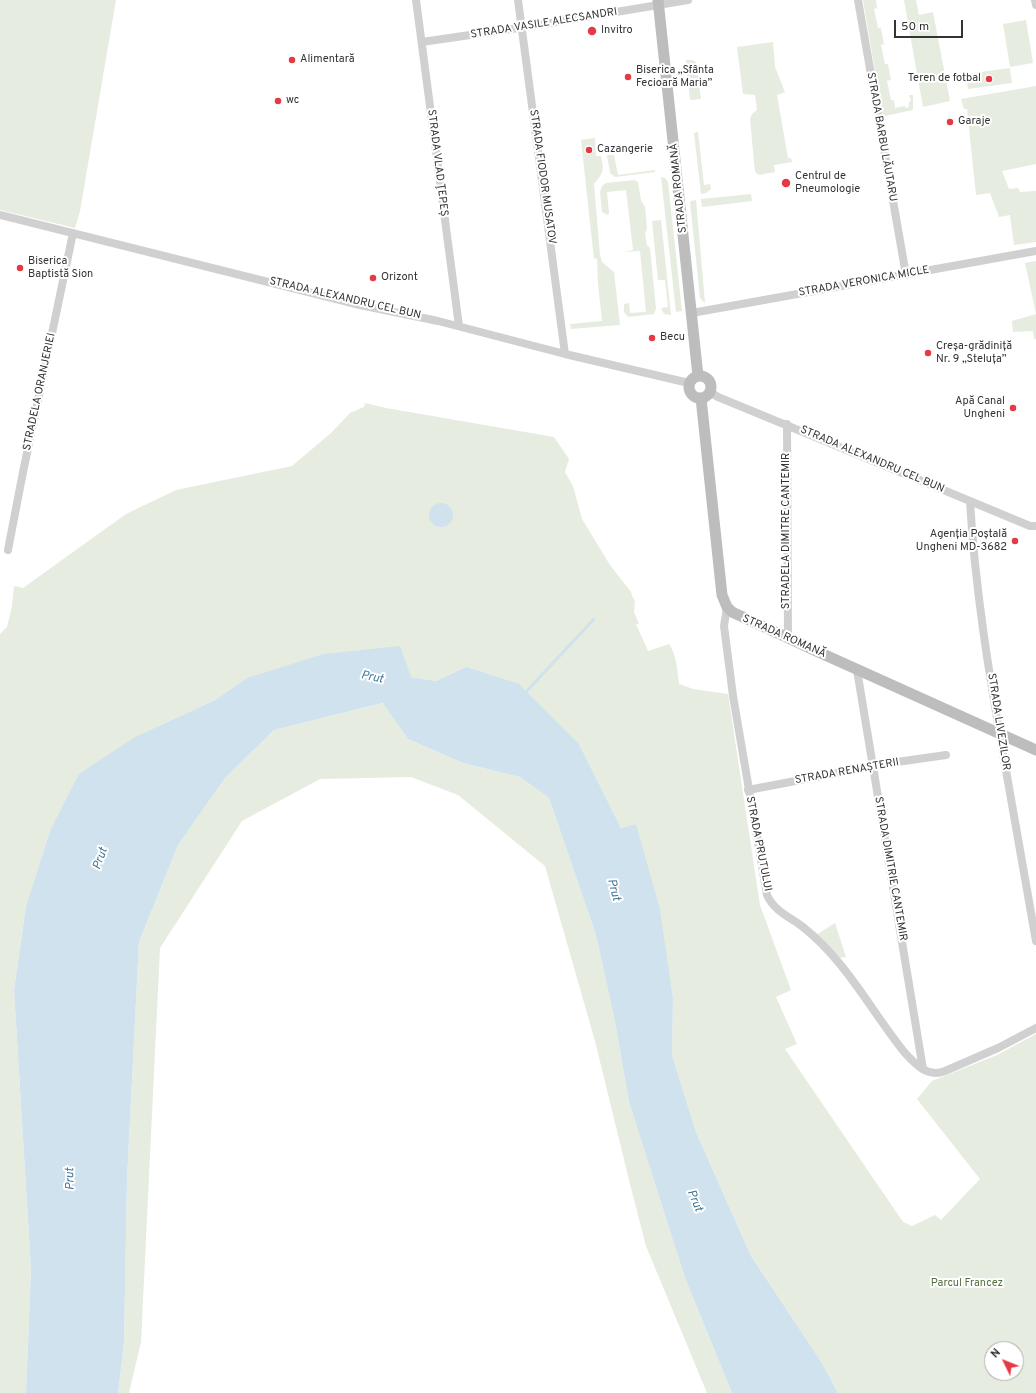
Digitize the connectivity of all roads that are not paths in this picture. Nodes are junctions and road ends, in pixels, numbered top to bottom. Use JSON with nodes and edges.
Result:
{"nodes":[{"id":1,"x":416,"y":0,"type":"edge"},
{"id":2,"x":518,"y":0,"type":"edge"},
{"id":3,"x":688,"y":0,"type":"edge"},
{"id":4,"x":858,"y":0,"type":"edge"},
{"id":5,"x":1035,"y":0,"type":"edge"},
{"id":6,"x":658,"y":3,"type":"edge"},
{"id":7,"x":1036,"y":5,"type":"edge"},
{"id":8,"x":522,"y":28,"type":"junction"},
{"id":9,"x":422,"y":42,"type":"junction"},
{"id":10,"x":0,"y":215,"type":"edge"},
{"id":11,"x":73,"y":233,"type":"junction"},
{"id":12,"x":1036,"y":251,"type":"edge"},
{"id":13,"x":906,"y":275,"type":"junction"},
{"id":14,"x":692,"y":313,"type":"junction"},
{"id":15,"x":459,"y":326,"type":"junction"},
{"id":16,"x":565,"y":354,"type":"junction"},
{"id":17,"x":694,"y":380,"type":"junction"},
{"id":18,"x":705,"y":395,"type":"junction"},
{"id":19,"x":787,"y":424,"type":"junction"},
{"id":20,"x":970,"y":501,"type":"junction"},
{"id":21,"x":1036,"y":526,"type":"edge"},
{"id":22,"x":8,"y":550,"type":"dead end"},
{"id":23,"x":727,"y":607,"type":"junction"},
{"id":24,"x":788,"y":638,"type":"junction"},
{"id":25,"x":858,"y":670,"type":"junction"},
{"id":26,"x":1000,"y":734,"type":"junction"},
{"id":27,"x":1036,"y":750,"type":"edge"},
{"id":28,"x":946,"y":755,"type":"dead end"},
{"id":29,"x":872,"y":766,"type":"junction"},
{"id":30,"x":748,"y":790,"type":"junction"},
{"id":31,"x":1036,"y":941,"type":"edge"},
{"id":32,"x":1036,"y":1028,"type":"edge"},
{"id":33,"x":923,"y":1069,"type":"junction"}],
"edges":[{"from":1,"to":9,"type":"street","name":"STRADA VLAD ŢEPEȘ"},
{"from":2,"to":8,"type":"street","name":"STRADA FIODOR MUSATOV"},
{"from":3,"to":6,"type":"street","name":"STRADA VASILE ALECSANDRI"},
{"from":4,"to":13,"type":"street","name":"STRADA BARBU LĂUTARU"},
{"from":5,"to":7,"type":"street"},
{"from":6,"to":8,"type":"street","name":"STRADA VASILE ALECSANDRI"},
{"from":6,"to":14,"type":"main road","name":"STRADA ROMANĂ"},
{"from":8,"to":9,"type":"street","name":"STRADA VASILE ALECSANDRI"},
{"from":8,"to":16,"type":"street","name":"STRADA FIODOR MUSATOV"},
{"from":9,"to":15,"type":"street","name":"STRADA VLAD ŢEPEȘ"},
{"from":10,"to":11,"type":"street","name":"STRADA ALEXANDRU CEL BUN"},
{"from":11,"to":15,"type":"street","name":"STRADA ALEXANDRU CEL BUN"},
{"from":11,"to":22,"type":"street","name":"STRADELA ORANJERIEI"},
{"from":12,"to":13,"type":"street","name":"STRADA VERONICA MICLE"},
{"from":13,"to":14,"type":"street","name":"STRADA VERONICA MICLE"},
{"from":14,"to":17,"type":"main road","name":"STRADA ROMANĂ"},
{"from":15,"to":16,"type":"street","name":"STRADA ALEXANDRU CEL BUN"},
{"from":16,"to":17,"type":"street","name":"STRADA ALEXANDRU CEL BUN"},
{"from":17,"to":18,"type":"main road"},
{"from":17,"to":18,"type":"main road"},
{"from":18,"to":19,"type":"street","name":"STRADA ALEXANDRU CEL BUN"},
{"from":18,"to":23,"type":"main road"},
{"from":19,"to":20,"type":"street","name":"STRADA ALEXANDRU CEL BUN"},
{"from":19,"to":24,"type":"street","name":"STRADELA DIMITRE CANTEMIR"},
{"from":20,"to":21,"type":"street","name":"STRADA ALEXANDRU CEL BUN"},
{"from":20,"to":26,"type":"street","name":"STRADA LIVEZILOR"},
{"from":23,"to":24,"type":"main road","name":"STRADA ROMANĂ"},
{"from":23,"to":30,"type":"street","name":"STRADA PRUTULUI"},
{"from":24,"to":25,"type":"main road","name":"STRADA ROMANĂ"},
{"from":25,"to":26,"type":"main road","name":"STRADA ROMANĂ"},
{"from":25,"to":29,"type":"street","name":"STRADA DIMITRIE CANTEMIR"},
{"from":26,"to":27,"type":"main road","name":"STRADA ROMANĂ"},
{"from":26,"to":31,"type":"street","name":"STRADA LIVEZILOR"},
{"from":28,"to":29,"type":"street","name":"STRADA RENAȘTERII"},
{"from":29,"to":30,"type":"street","name":"STRADA RENAȘTERII"},
{"from":29,"to":33,"type":"street","name":"STRADA DIMITRIE CANTEMIR"},
{"from":30,"to":33,"type":"street","name":"STRADA PRUTULUI"},
{"from":32,"to":33,"type":"street"}]}
